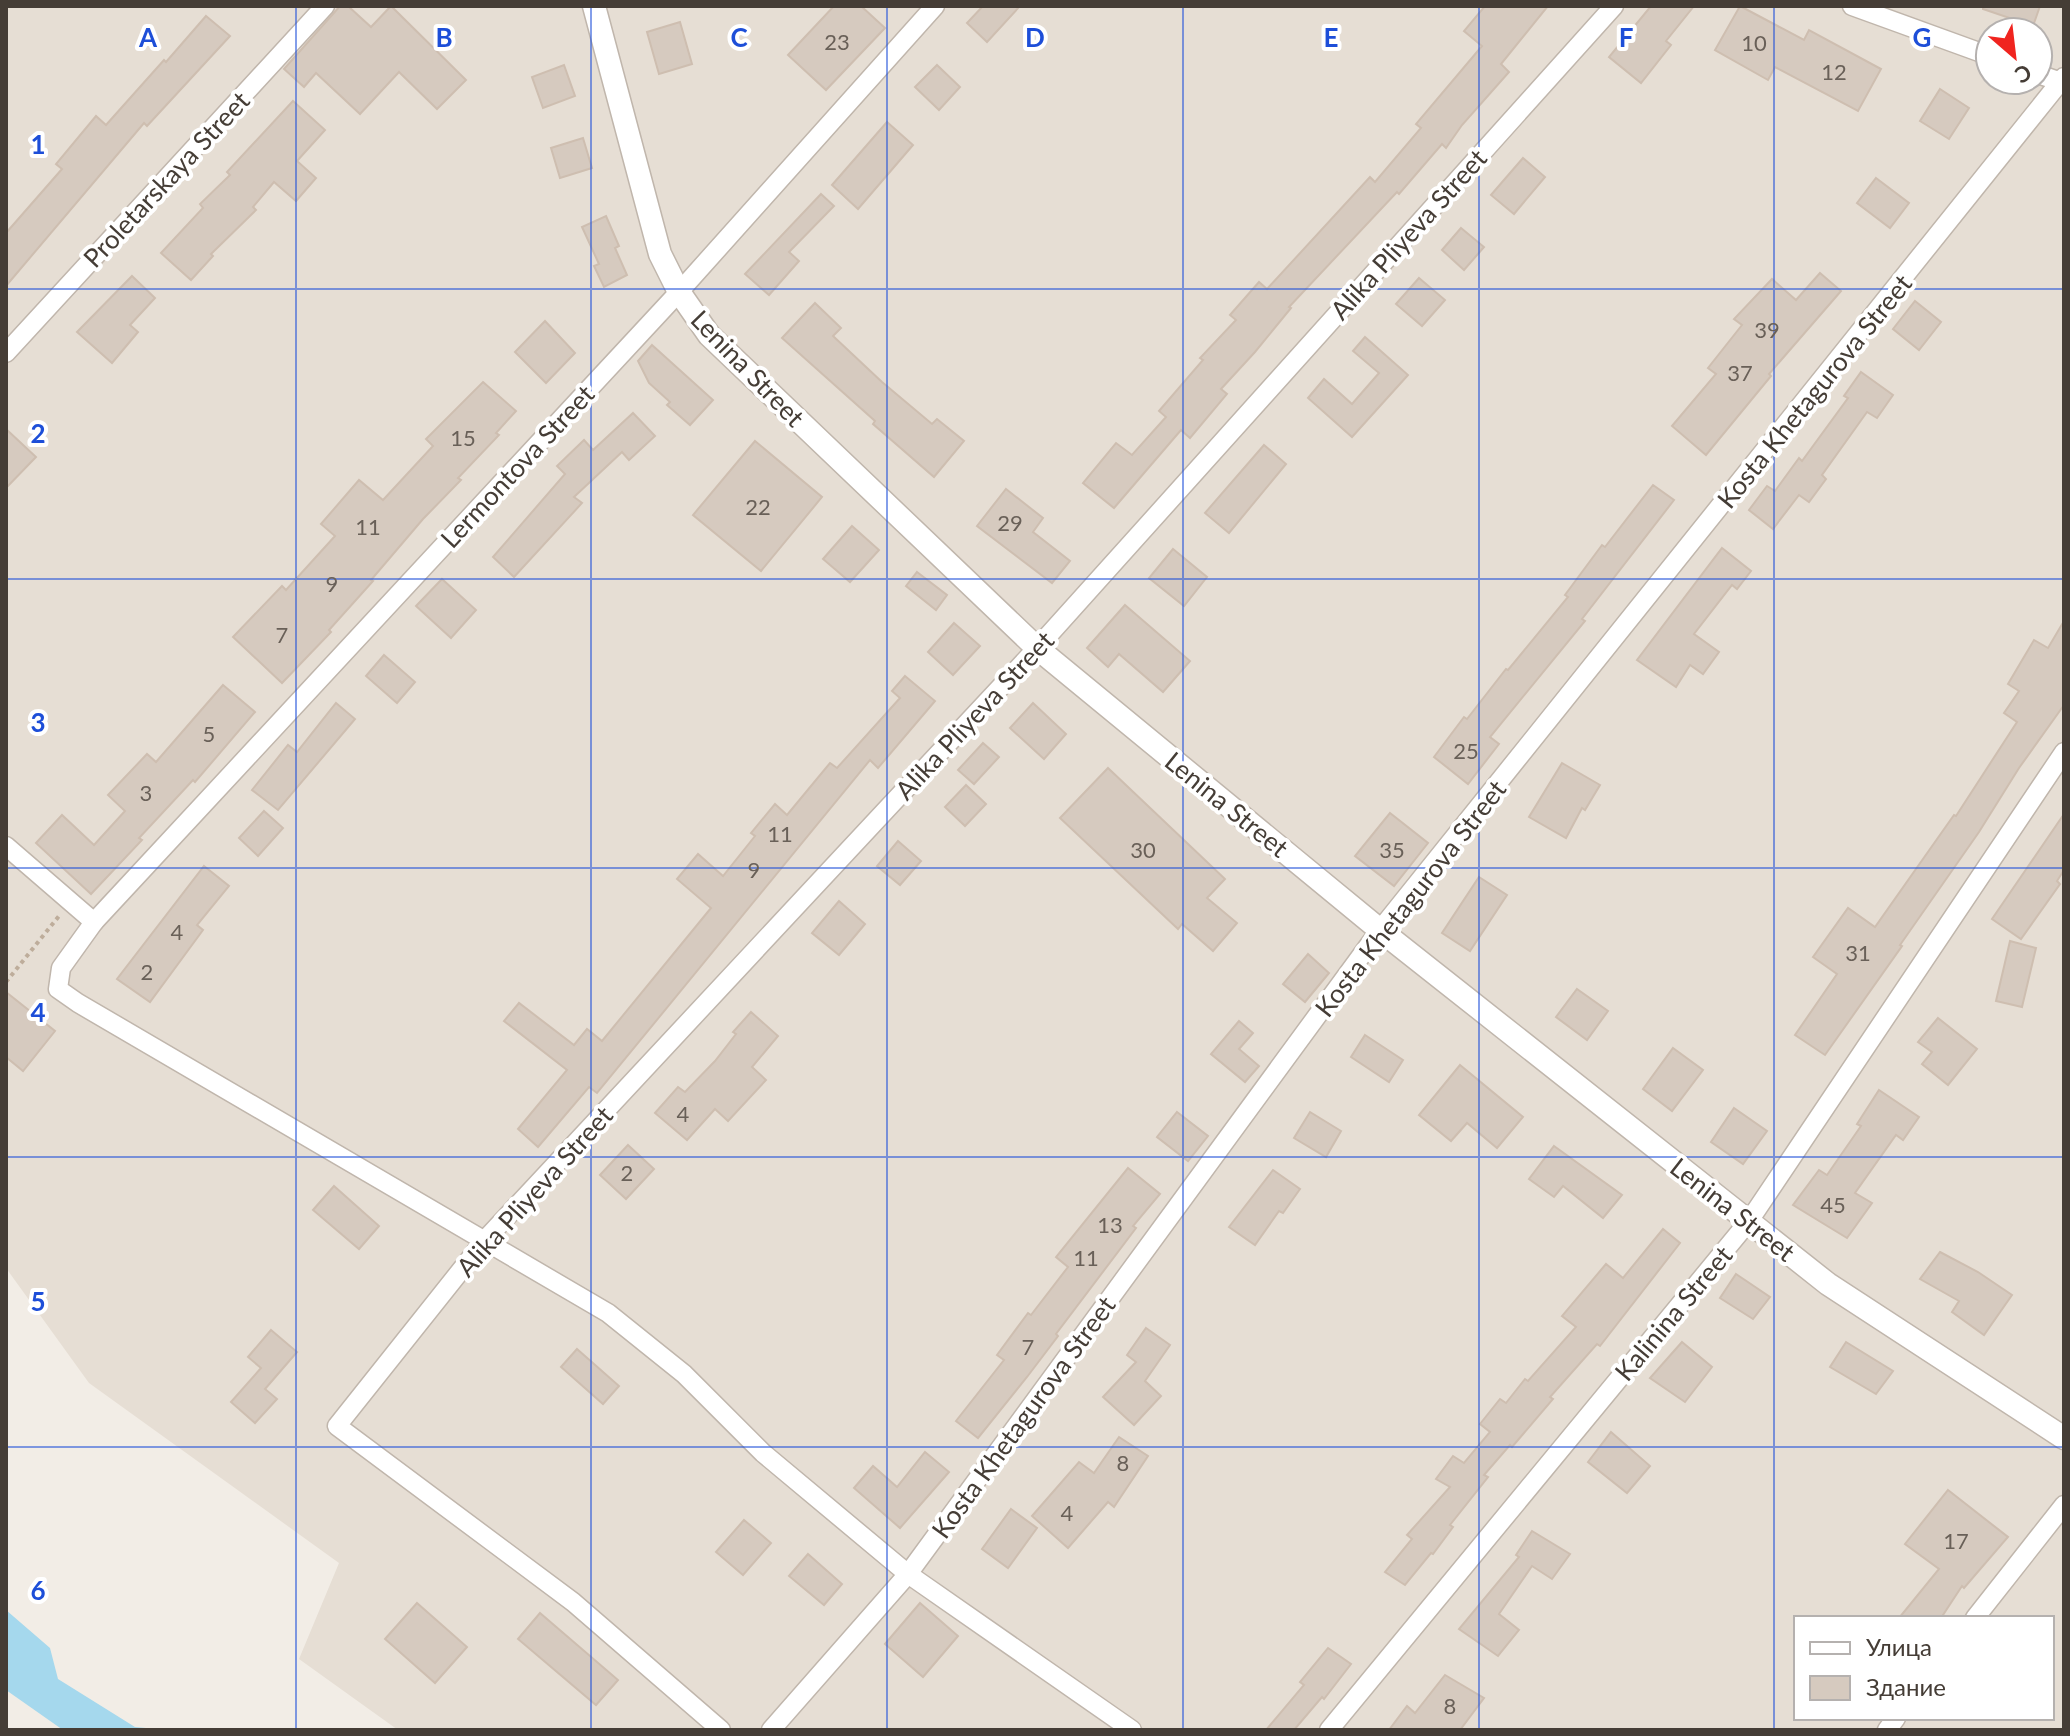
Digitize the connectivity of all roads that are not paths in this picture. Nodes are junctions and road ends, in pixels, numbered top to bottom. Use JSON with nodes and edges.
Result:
{"nodes":[{"id":1,"x":325,"y":6,"type":"edge"},
{"id":2,"x":594,"y":6,"type":"edge"},
{"id":3,"x":935,"y":6,"type":"edge"},
{"id":4,"x":1614,"y":6,"type":"edge"},
{"id":5,"x":1852,"y":6,"type":"edge"},
{"id":6,"x":1974,"y":50,"type":"edge"},
{"id":7,"x":2063,"y":81,"type":"edge"},
{"id":8,"x":679,"y":292,"type":"junction"},
{"id":9,"x":6,"y":353,"type":"edge"},
{"id":10,"x":1037,"y":648,"type":"junction"},
{"id":11,"x":2064,"y":752,"type":"edge"},
{"id":12,"x":6,"y":846,"type":"edge"},
{"id":13,"x":94,"y":922,"type":"junction"},
{"id":14,"x":1380,"y":930,"type":"junction"},
{"id":15,"x":1749,"y":1221,"type":"junction"},
{"id":16,"x":485,"y":1240,"type":"junction"},
{"id":17,"x":2064,"y":1438,"type":"edge"},
{"id":18,"x":2064,"y":1505,"type":"edge"},
{"id":19,"x":908,"y":1574,"type":"junction"},
{"id":20,"x":1977,"y":1616,"type":"edge"},
{"id":21,"x":721,"y":1730,"type":"edge"},
{"id":22,"x":771,"y":1730,"type":"edge"},
{"id":23,"x":1132,"y":1730,"type":"edge"},
{"id":24,"x":1329,"y":1730,"type":"edge"}],
"edges":[{"from":1,"to":9,"type":"street","name":"Proletarskaya Street"},
{"from":2,"to":8,"type":"street","name":"Lenina Street"},
{"from":3,"to":8,"type":"street","name":"Lermontova Street"},
{"from":4,"to":10,"type":"street","name":"Alika Pliyeva Street"},
{"from":5,"to":6,"type":"street"},
{"from":7,"to":14,"type":"street","name":"Kosta Khetagurova Street"},
{"from":8,"to":10,"type":"street","name":"Lenina Street"},
{"from":8,"to":13,"type":"street","name":"Lermontova Street"},
{"from":10,"to":14,"type":"street","name":"Lenina Street"},
{"from":10,"to":16,"type":"street","name":"Alika Pliyeva Street"},
{"from":11,"to":15,"type":"street","name":"Kalinina Street"},
{"from":12,"to":13,"type":"street"},
{"from":13,"to":16,"type":"street","name":"Lermontova Street"},
{"from":14,"to":15,"type":"street","name":"Lenina Street"},
{"from":14,"to":19,"type":"street","name":"Kosta Khetagurova Street"},
{"from":15,"to":17,"type":"street","name":"Lenina Street"},
{"from":15,"to":24,"type":"street","name":"Kalinina Street"},
{"from":16,"to":19,"type":"street"},
{"from":16,"to":21,"type":"street","name":"Alika Pliyeva Street"},
{"from":18,"to":20,"type":"street"},
{"from":19,"to":22,"type":"street","name":"Kosta Khetagurova Street"},
{"from":19,"to":23,"type":"street"}]}
